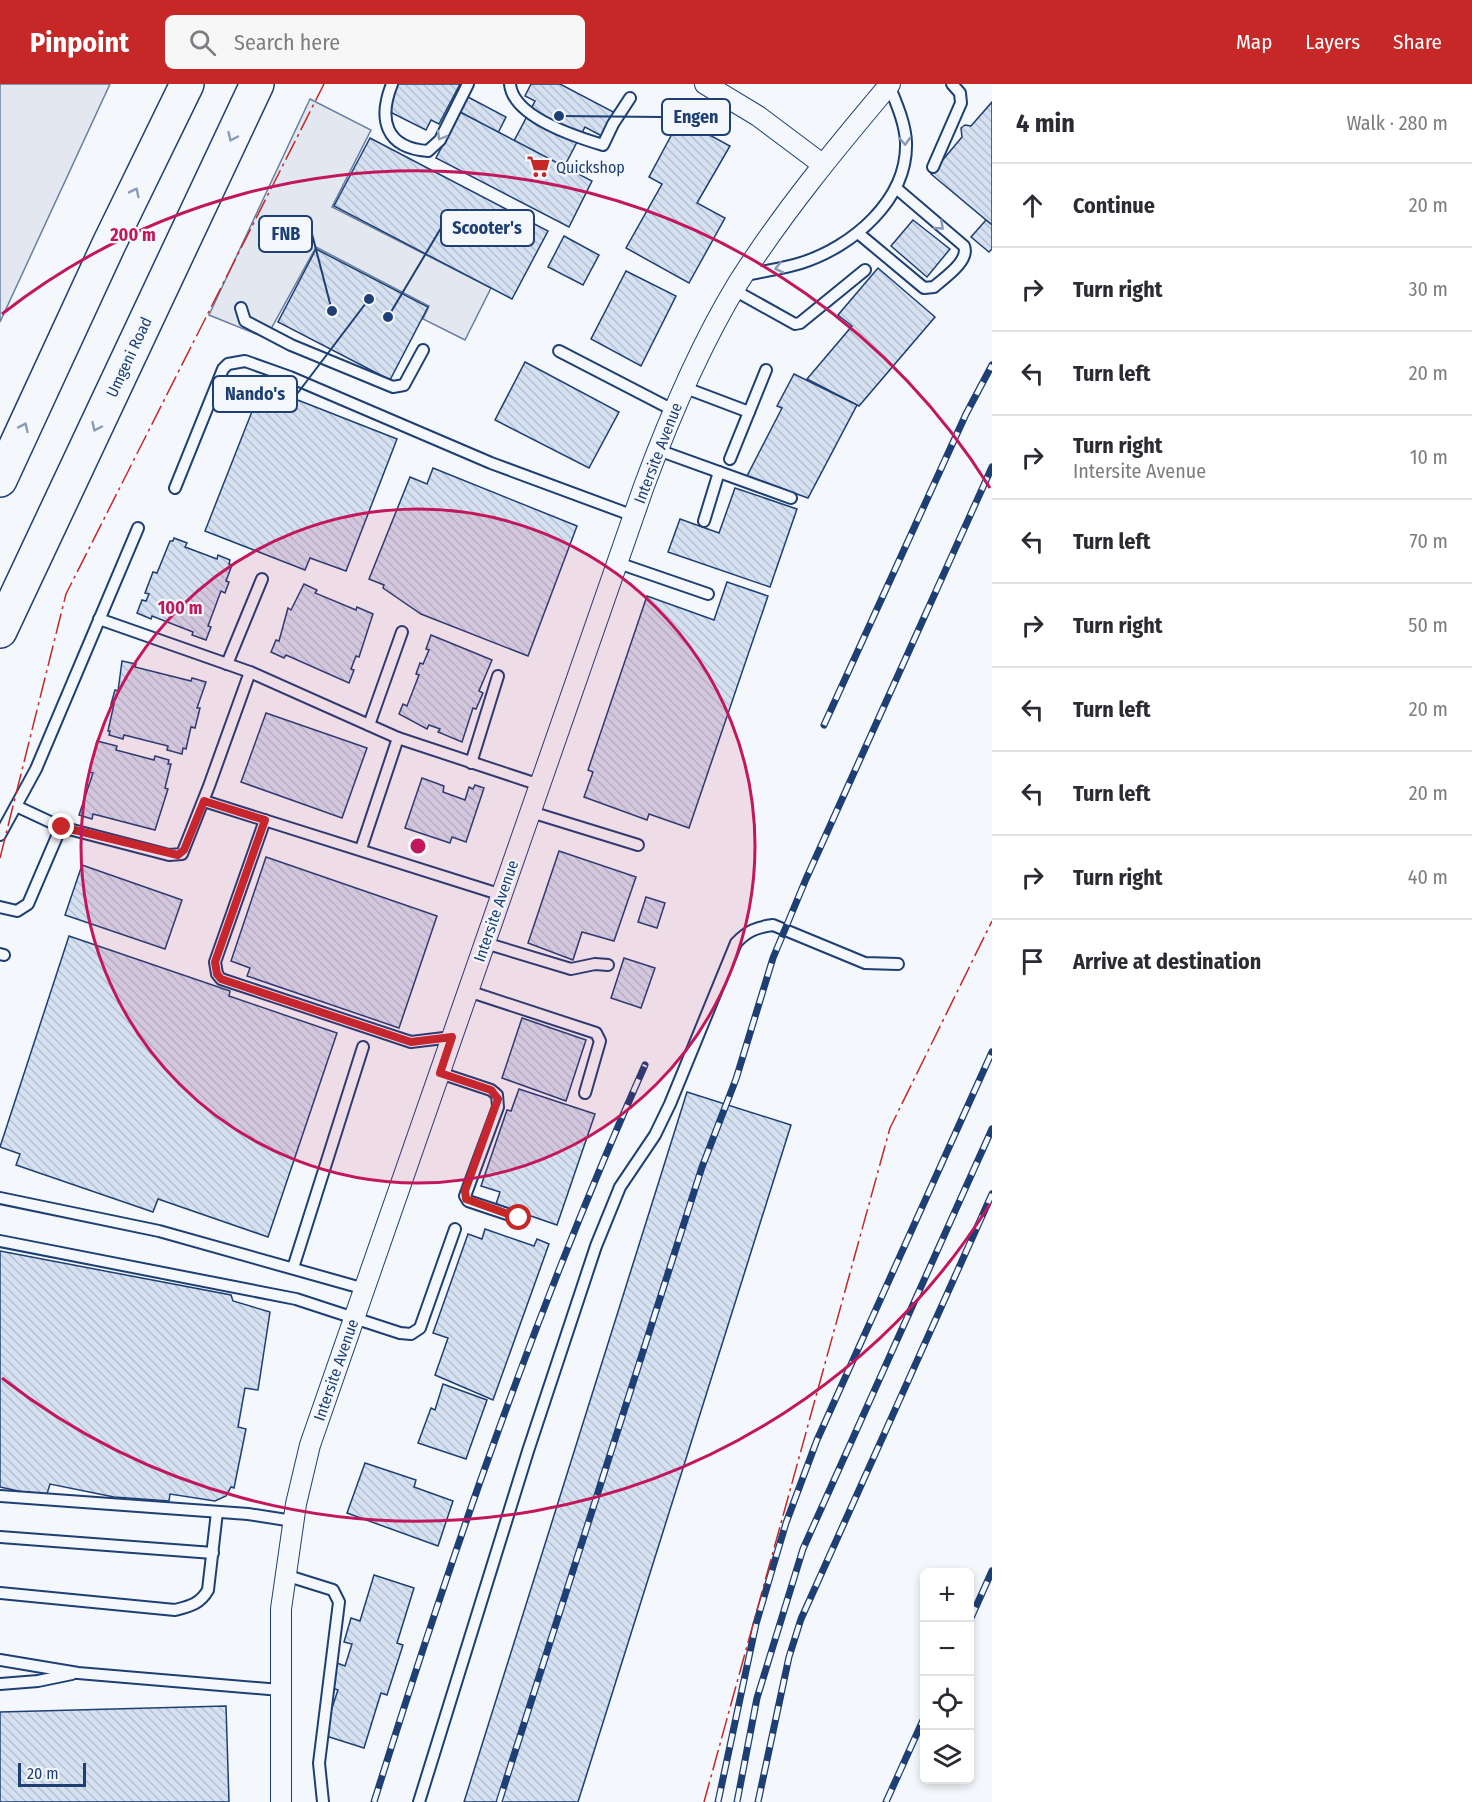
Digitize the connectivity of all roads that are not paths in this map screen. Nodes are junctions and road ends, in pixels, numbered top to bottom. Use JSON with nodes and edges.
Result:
{"nodes":[{"id":1,"x":187,"y":84,"type":"edge"},
{"id":2,"x":257,"y":84,"type":"edge"},
{"id":3,"x":392,"y":84,"type":"edge"},
{"id":4,"x":468,"y":84,"type":"edge"},
{"id":5,"x":510,"y":84,"type":"edge"},
{"id":6,"x":705,"y":84,"type":"edge"},
{"id":7,"x":890,"y":84,"type":"edge"},
{"id":8,"x":952,"y":84,"type":"edge"},
{"id":9,"x":630,"y":98,"type":"dead end"},
{"id":10,"x":822,"y":164,"type":"junction"},
{"id":11,"x":933,"y":167,"type":"dead end"},
{"id":12,"x":896,"y":188,"type":"junction"},
{"id":13,"x":858,"y":233,"type":"junction"},
{"id":14,"x":865,"y":270,"type":"dead end"},
{"id":15,"x":738,"y":283,"type":"junction"},
{"id":16,"x":241,"y":308,"type":"dead end"},
{"id":17,"x":423,"y":350,"type":"dead end"},
{"id":18,"x":559,"y":351,"type":"dead end"},
{"id":19,"x":766,"y":370,"type":"dead end"},
{"id":20,"x":683,"y":387,"type":"junction"},
{"id":21,"x":674,"y":410,"type":"junction"},
{"id":22,"x":749,"y":412,"type":"junction"},
{"id":23,"x":658,"y":450,"type":"junction"},
{"id":24,"x":730,"y":459,"type":"dead end"},
{"id":25,"x":719,"y":472,"type":"junction"},
{"id":26,"x":0,"y":480,"type":"edge"},
{"id":27,"x":175,"y":488,"type":"dead end"},
{"id":28,"x":791,"y":498,"type":"dead end"},
{"id":29,"x":634,"y":516,"type":"junction"},
{"id":30,"x":704,"y":521,"type":"dead end"},
{"id":31,"x":138,"y":528,"type":"dead end"},
{"id":32,"x":618,"y":563,"type":"junction"},
{"id":33,"x":262,"y":579,"type":"dead end"},
{"id":34,"x":708,"y":594,"type":"dead end"},
{"id":35,"x":99,"y":619,"type":"junction"},
{"id":36,"x":0,"y":631,"type":"edge"},
{"id":37,"x":402,"y":632,"type":"dead end"},
{"id":38,"x":227,"y":664,"type":"junction"},
{"id":39,"x":249,"y":672,"type":"junction"},
{"id":40,"x":498,"y":676,"type":"dead end"},
{"id":41,"x":369,"y":725,"type":"junction"},
{"id":42,"x":398,"y":738,"type":"junction"},
{"id":43,"x":471,"y":763,"type":"junction"},
{"id":44,"x":540,"y":785,"type":"junction"},
{"id":45,"x":204,"y":801,"type":"junction"},
{"id":46,"x":16,"y":806,"type":"junction"},
{"id":47,"x":531,"y":812,"type":"junction"},
{"id":48,"x":265,"y":820,"type":"junction"},
{"id":49,"x":62,"y":827,"type":"junction"},
{"id":50,"x":0,"y":835,"type":"edge"},
{"id":51,"x":638,"y":845,"type":"dead end"},
{"id":52,"x":361,"y":849,"type":"junction"},
{"id":53,"x":502,"y":895,"type":"junction"},
{"id":54,"x":0,"y":907,"type":"edge"},
{"id":55,"x":485,"y":943,"type":"junction"},
{"id":56,"x":898,"y":964,"type":"dead end"},
{"id":57,"x":608,"y":965,"type":"dead end"},
{"id":58,"x":468,"y":991,"type":"junction"},
{"id":59,"x":452,"y":1037,"type":"junction"},
{"id":60,"x":363,"y":1047,"type":"dead end"},
{"id":61,"x":440,"y":1073,"type":"junction"},
{"id":62,"x":585,"y":1093,"type":"dead end"},
{"id":63,"x":0,"y":1198,"type":"edge"},
{"id":64,"x":519,"y":1218,"type":"dead end"},
{"id":65,"x":455,"y":1229,"type":"dead end"},
{"id":66,"x":0,"y":1241,"type":"edge"},
{"id":67,"x":293,"y":1268,"type":"junction"},
{"id":68,"x":365,"y":1289,"type":"junction"},
{"id":69,"x":354,"y":1318,"type":"junction"},
{"id":70,"x":0,"y":1496,"type":"edge"},
{"id":71,"x":217,"y":1512,"type":"junction"},
{"id":72,"x":294,"y":1521,"type":"junction"},
{"id":73,"x":0,"y":1537,"type":"edge"},
{"id":74,"x":213,"y":1553,"type":"junction"},
{"id":75,"x":285,"y":1575,"type":"junction"},
{"id":76,"x":0,"y":1593,"type":"edge"},
{"id":77,"x":0,"y":1660,"type":"edge"},
{"id":78,"x":78,"y":1673,"type":"junction"},
{"id":79,"x":0,"y":1684,"type":"edge"},
{"id":80,"x":280,"y":1690,"type":"junction"},
{"id":81,"x":281,"y":1802,"type":"edge"},
{"id":82,"x":323,"y":1802,"type":"edge"},
{"id":83,"x":419,"y":1802,"type":"edge"}],
"edges":[{"from":26,"to":1,"type":"highway","one_way":true},
{"from":2,"to":36,"type":"highway","name":"Umgeni Road","one_way":true},
{"from":4,"to":3,"type":"lane","one_way":true},
{"from":5,"to":9,"type":"lane"},
{"from":6,"to":10,"type":"street"},
{"from":7,"to":10,"type":"street","name":"Intersite Avenue"},
{"from":7,"to":12,"type":"lane","one_way":true},
{"from":8,"to":11,"type":"lane"},
{"from":10,"to":15,"type":"street","name":"Intersite Avenue"},
{"from":12,"to":13,"type":"lane"},
{"from":12,"to":13,"type":"lane","one_way":true},
{"from":13,"to":15,"type":"lane","one_way":true},
{"from":14,"to":15,"type":"lane"},
{"from":15,"to":20,"type":"street","name":"Intersite Avenue"},
{"from":16,"to":17,"type":"lane"},
{"from":18,"to":21,"type":"lane"},
{"from":19,"to":22,"type":"lane"},
{"from":20,"to":21,"type":"street","name":"Intersite Avenue"},
{"from":20,"to":22,"type":"lane"},
{"from":21,"to":23,"type":"street","name":"Intersite Avenue"},
{"from":22,"to":24,"type":"lane"},
{"from":23,"to":25,"type":"lane"},
{"from":23,"to":29,"type":"street","name":"Intersite Avenue"},
{"from":25,"to":28,"type":"lane"},
{"from":25,"to":30,"type":"lane"},
{"from":27,"to":29,"type":"lane"},
{"from":29,"to":32,"type":"street","name":"Intersite Avenue"},
{"from":31,"to":35,"type":"lane"},
{"from":32,"to":34,"type":"lane"},
{"from":32,"to":44,"type":"street","name":"Intersite Avenue"},
{"from":33,"to":38,"type":"lane"},
{"from":35,"to":38,"type":"lane"},
{"from":35,"to":46,"type":"lane"},
{"from":37,"to":41,"type":"lane"},
{"from":38,"to":39,"type":"lane"},
{"from":39,"to":41,"type":"lane"},
{"from":39,"to":45,"type":"lane"},
{"from":40,"to":43,"type":"lane"},
{"from":41,"to":42,"type":"lane"},
{"from":42,"to":43,"type":"lane"},
{"from":42,"to":52,"type":"lane"},
{"from":43,"to":44,"type":"lane"},
{"from":44,"to":47,"type":"street","name":"Intersite Avenue"},
{"from":45,"to":48,"type":"lane"},
{"from":45,"to":49,"type":"lane"},
{"from":46,"to":49,"type":"lane"},
{"from":46,"to":50,"type":"lane"},
{"from":47,"to":51,"type":"lane"},
{"from":47,"to":53,"type":"street","name":"Intersite Avenue"},
{"from":48,"to":52,"type":"lane"},
{"from":48,"to":59,"type":"lane"},
{"from":49,"to":54,"type":"lane"},
{"from":52,"to":53,"type":"lane"},
{"from":53,"to":55,"type":"street","name":"Intersite Avenue"},
{"from":55,"to":57,"type":"lane"},
{"from":55,"to":58,"type":"street","name":"Intersite Avenue"},
{"from":56,"to":83,"type":"lane"},
{"from":58,"to":59,"type":"street","name":"Intersite Avenue"},
{"from":58,"to":62,"type":"lane"},
{"from":59,"to":61,"type":"street","name":"Intersite Avenue"},
{"from":60,"to":67,"type":"lane"},
{"from":61,"to":64,"type":"lane"},
{"from":61,"to":68,"type":"street","name":"Intersite Avenue"},
{"from":63,"to":67,"type":"lane"},
{"from":65,"to":69,"type":"lane"},
{"from":66,"to":69,"type":"lane"},
{"from":67,"to":68,"type":"lane"},
{"from":68,"to":69,"type":"street","name":"Intersite Avenue"},
{"from":69,"to":72,"type":"street","name":"Intersite Avenue"},
{"from":70,"to":71,"type":"lane"},
{"from":71,"to":72,"type":"lane"},
{"from":71,"to":74,"type":"lane"},
{"from":72,"to":75,"type":"street","name":"Intersite Avenue"},
{"from":73,"to":74,"type":"lane"},
{"from":74,"to":76,"type":"lane"},
{"from":75,"to":80,"type":"street","name":"Intersite Avenue"},
{"from":75,"to":82,"type":"lane"},
{"from":77,"to":78,"type":"lane"},
{"from":78,"to":79,"type":"lane"},
{"from":78,"to":80,"type":"lane"},
{"from":80,"to":81,"type":"street","name":"Intersite Avenue"}]}
